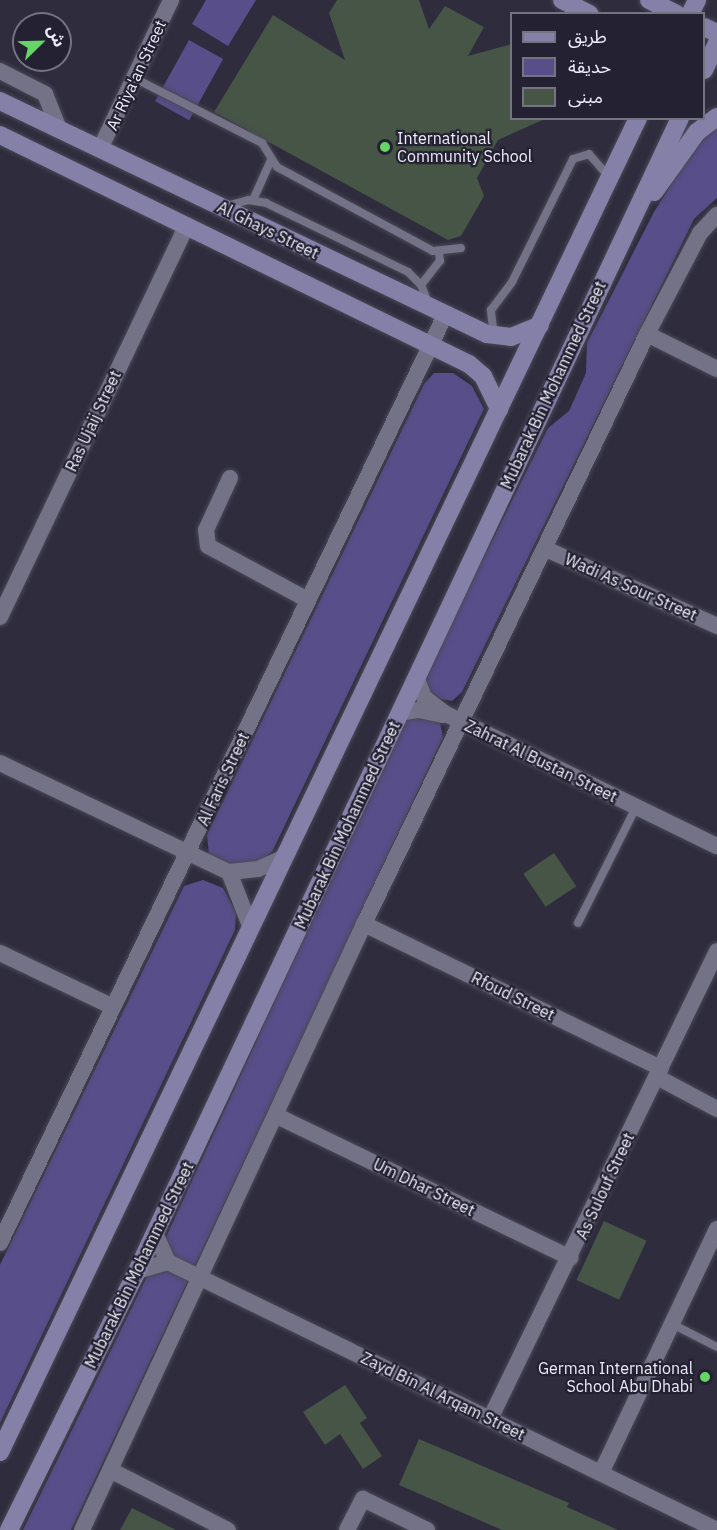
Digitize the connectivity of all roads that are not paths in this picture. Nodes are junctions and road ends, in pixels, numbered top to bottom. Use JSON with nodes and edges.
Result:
{"nodes":[{"id":1,"x":171,"y":0,"type":"edge"},
{"id":2,"x":562,"y":0,"type":"edge"},
{"id":3,"x":649,"y":0,"type":"edge"},
{"id":4,"x":586,"y":12,"type":"edge"},
{"id":5,"x":673,"y":12,"type":"edge"},
{"id":6,"x":717,"y":43,"type":"edge"},
{"id":7,"x":707,"y":70,"type":"edge"},
{"id":8,"x":0,"y":71,"type":"edge"},
{"id":9,"x":134,"y":78,"type":"junction"},
{"id":10,"x":0,"y":101,"type":"edge"},
{"id":11,"x":717,"y":117,"type":"edge"},
{"id":12,"x":637,"y":120,"type":"edge"},
{"id":13,"x":679,"y":120,"type":"edge"},
{"id":14,"x":59,"y":129,"type":"junction"},
{"id":15,"x":0,"y":135,"type":"edge"},
{"id":16,"x":100,"y":149,"type":"junction"},
{"id":17,"x":271,"y":160,"type":"junction"},
{"id":18,"x":610,"y":178,"type":"junction"},
{"id":19,"x":253,"y":200,"type":"junction"},
{"id":20,"x":222,"y":208,"type":"junction"},
{"id":21,"x":717,"y":215,"type":"edge"},
{"id":22,"x":187,"y":225,"type":"junction"},
{"id":23,"x":624,"y":232,"type":"junction"},
{"id":24,"x":461,"y":248,"type":"dead end"},
{"id":25,"x":439,"y":253,"type":"junction"},
{"id":26,"x":421,"y":285,"type":"junction"},
{"id":27,"x":437,"y":312,"type":"junction"},
{"id":28,"x":540,"y":325,"type":"junction"},
{"id":29,"x":647,"y":334,"type":"junction"},
{"id":30,"x":494,"y":337,"type":"junction"},
{"id":31,"x":430,"y":345,"type":"junction"},
{"id":32,"x":717,"y":369,"type":"edge"},
{"id":33,"x":499,"y":409,"type":"junction"},
{"id":34,"x":230,"y":478,"type":"dead end"},
{"id":35,"x":546,"y":549,"type":"junction"},
{"id":36,"x":308,"y":600,"type":"junction"},
{"id":37,"x":0,"y":617,"type":"edge"},
{"id":38,"x":717,"y":626,"type":"edge"},
{"id":39,"x":416,"y":677,"type":"junction"},
{"id":40,"x":399,"y":713,"type":"junction"},
{"id":41,"x":446,"y":714,"type":"junction"},
{"id":42,"x":462,"y":723,"type":"junction"},
{"id":43,"x":0,"y":762,"type":"edge"},
{"id":44,"x":636,"y":807,"type":"junction"},
{"id":45,"x":717,"y":846,"type":"edge"},
{"id":46,"x":188,"y":853,"type":"junction"},
{"id":47,"x":285,"y":857,"type":"junction"},
{"id":48,"x":229,"y":872,"type":"junction"},
{"id":49,"x":578,"y":923,"type":"dead end"},
{"id":50,"x":364,"y":924,"type":"junction"},
{"id":51,"x":250,"y":928,"type":"junction"},
{"id":52,"x":717,"y":951,"type":"edge"},
{"id":53,"x":0,"y":954,"type":"edge"},
{"id":54,"x":113,"y":1007,"type":"junction"},
{"id":55,"x":659,"y":1073,"type":"junction"},
{"id":56,"x":717,"y":1109,"type":"edge"},
{"id":57,"x":277,"y":1116,"type":"junction"},
{"id":58,"x":717,"y":1229,"type":"edge"},
{"id":59,"x":155,"y":1233,"type":"junction"},
{"id":60,"x":0,"y":1243,"type":"edge"},
{"id":61,"x":571,"y":1258,"type":"junction"},
{"id":62,"x":168,"y":1262,"type":"junction"},
{"id":63,"x":137,"y":1271,"type":"junction"},
{"id":64,"x":199,"y":1275,"type":"junction"},
{"id":65,"x":672,"y":1324,"type":"junction"},
{"id":66,"x":717,"y":1347,"type":"edge"},
{"id":67,"x":490,"y":1419,"type":"junction"},
{"id":68,"x":0,"y":1452,"type":"edge"},
{"id":69,"x":112,"y":1471,"type":"junction"},
{"id":70,"x":601,"y":1473,"type":"junction"},
{"id":71,"x":9,"y":1530,"type":"edge"},
{"id":72,"x":82,"y":1530,"type":"edge"},
{"id":73,"x":228,"y":1530,"type":"edge"},
{"id":74,"x":347,"y":1530,"type":"edge"},
{"id":75,"x":427,"y":1530,"type":"edge"},
{"id":76,"x":717,"y":1530,"type":"edge"}],
"edges":[{"from":1,"to":9,"type":"street","name":"Ar Riya'an Street"},
{"from":2,"to":4,"type":"main road"},
{"from":3,"to":5,"type":"main road"},
{"from":6,"to":7,"type":"main road"},
{"from":8,"to":14,"type":"street"},
{"from":9,"to":16,"type":"street","name":"Ar Riya'an Street"},
{"from":9,"to":17,"type":"lane"},
{"from":10,"to":14,"type":"main road","name":"Al Ghays Street"},
{"from":11,"to":23,"type":"main road"},
{"from":12,"to":18,"type":"main road"},
{"from":13,"to":23,"type":"main road","name":"Mubarak Bin Mohammed Street"},
{"from":14,"to":16,"type":"main road","name":"Al Ghays Street"},
{"from":15,"to":22,"type":"main road","name":"Al Ghays Street"},
{"from":16,"to":20,"type":"main road","name":"Al Ghays Street"},
{"from":17,"to":19,"type":"lane"},
{"from":17,"to":25,"type":"lane"},
{"from":18,"to":28,"type":"main road"},
{"from":18,"to":30,"type":"lane"},
{"from":19,"to":20,"type":"lane"},
{"from":19,"to":26,"type":"lane"},
{"from":20,"to":27,"type":"main road","name":"Al Ghays Street"},
{"from":21,"to":29,"type":"street"},
{"from":22,"to":31,"type":"main road","name":"Al Ghays Street"},
{"from":22,"to":37,"type":"street","name":"Ras Ujaij Street"},
{"from":23,"to":39,"type":"main road","name":"Mubarak Bin Mohammed Street"},
{"from":24,"to":25,"type":"lane"},
{"from":25,"to":26,"type":"lane"},
{"from":26,"to":27,"type":"lane"},
{"from":27,"to":30,"type":"main road","name":"Al Ghays Street"},
{"from":27,"to":31,"type":"street","name":"Al Faris Street"},
{"from":28,"to":30,"type":"main road"},
{"from":28,"to":33,"type":"main road"},
{"from":29,"to":32,"type":"street"},
{"from":29,"to":35,"type":"street"},
{"from":31,"to":33,"type":"main road","name":"Al Ghays Street"},
{"from":31,"to":36,"type":"street","name":"Al Faris Street"},
{"from":33,"to":47,"type":"main road"},
{"from":34,"to":36,"type":"street"},
{"from":35,"to":38,"type":"street","name":"Wadi As Sour Street"},
{"from":35,"to":42,"type":"street"},
{"from":36,"to":46,"type":"street","name":"Al Faris Street"},
{"from":39,"to":40,"type":"main road","name":"Mubarak Bin Mohammed Street"},
{"from":39,"to":41,"type":"street","name":"Zahrat Al Bustan Street"},
{"from":40,"to":41,"type":"street","name":"Zahrat Al Bustan Street"},
{"from":40,"to":59,"type":"main road","name":"Mubarak Bin Mohammed Street"},
{"from":41,"to":42,"type":"street","name":"Zahrat Al Bustan Street"},
{"from":42,"to":44,"type":"street","name":"Zahrat Al Bustan Street"},
{"from":42,"to":50,"type":"street"},
{"from":43,"to":46,"type":"street"},
{"from":44,"to":45,"type":"street","name":"Zahrat Al Bustan Street"},
{"from":44,"to":49,"type":"lane","name":"Zahrat Al Bustan Street"},
{"from":46,"to":48,"type":"street"},
{"from":46,"to":54,"type":"street","name":"Al Faris Street"},
{"from":47,"to":48,"type":"street"},
{"from":47,"to":51,"type":"main road"},
{"from":48,"to":51,"type":"street"},
{"from":50,"to":55,"type":"street","name":"Rfoud Street"},
{"from":50,"to":57,"type":"street"},
{"from":51,"to":68,"type":"main road"},
{"from":52,"to":55,"type":"street","name":"As Sulouf Street"},
{"from":53,"to":54,"type":"street"},
{"from":54,"to":60,"type":"street","name":"Al Faris Street"},
{"from":55,"to":56,"type":"street","name":"Rfoud Street"},
{"from":55,"to":61,"type":"street","name":"As Sulouf Street"},
{"from":57,"to":61,"type":"street","name":"Um Dhar Street"},
{"from":57,"to":64,"type":"street"},
{"from":58,"to":65,"type":"street"},
{"from":59,"to":62,"type":"street"},
{"from":59,"to":63,"type":"main road","name":"Mubarak Bin Mohammed Street"},
{"from":61,"to":67,"type":"street","name":"As Sulouf Street"},
{"from":62,"to":63,"type":"street"},
{"from":62,"to":64,"type":"street","name":"Zayd Bin Al Arqam Street"},
{"from":63,"to":71,"type":"main road","name":"Mubarak Bin Mohammed Street"},
{"from":64,"to":67,"type":"street","name":"Zayd Bin Al Arqam Street"},
{"from":64,"to":69,"type":"street"},
{"from":65,"to":66,"type":"lane"},
{"from":65,"to":70,"type":"street"},
{"from":67,"to":70,"type":"street","name":"Zayd Bin Al Arqam Street"},
{"from":69,"to":72,"type":"street"},
{"from":69,"to":73,"type":"street"},
{"from":70,"to":76,"type":"street","name":"Zayd Bin Al Arqam Street"},
{"from":74,"to":75,"type":"street"}]}
